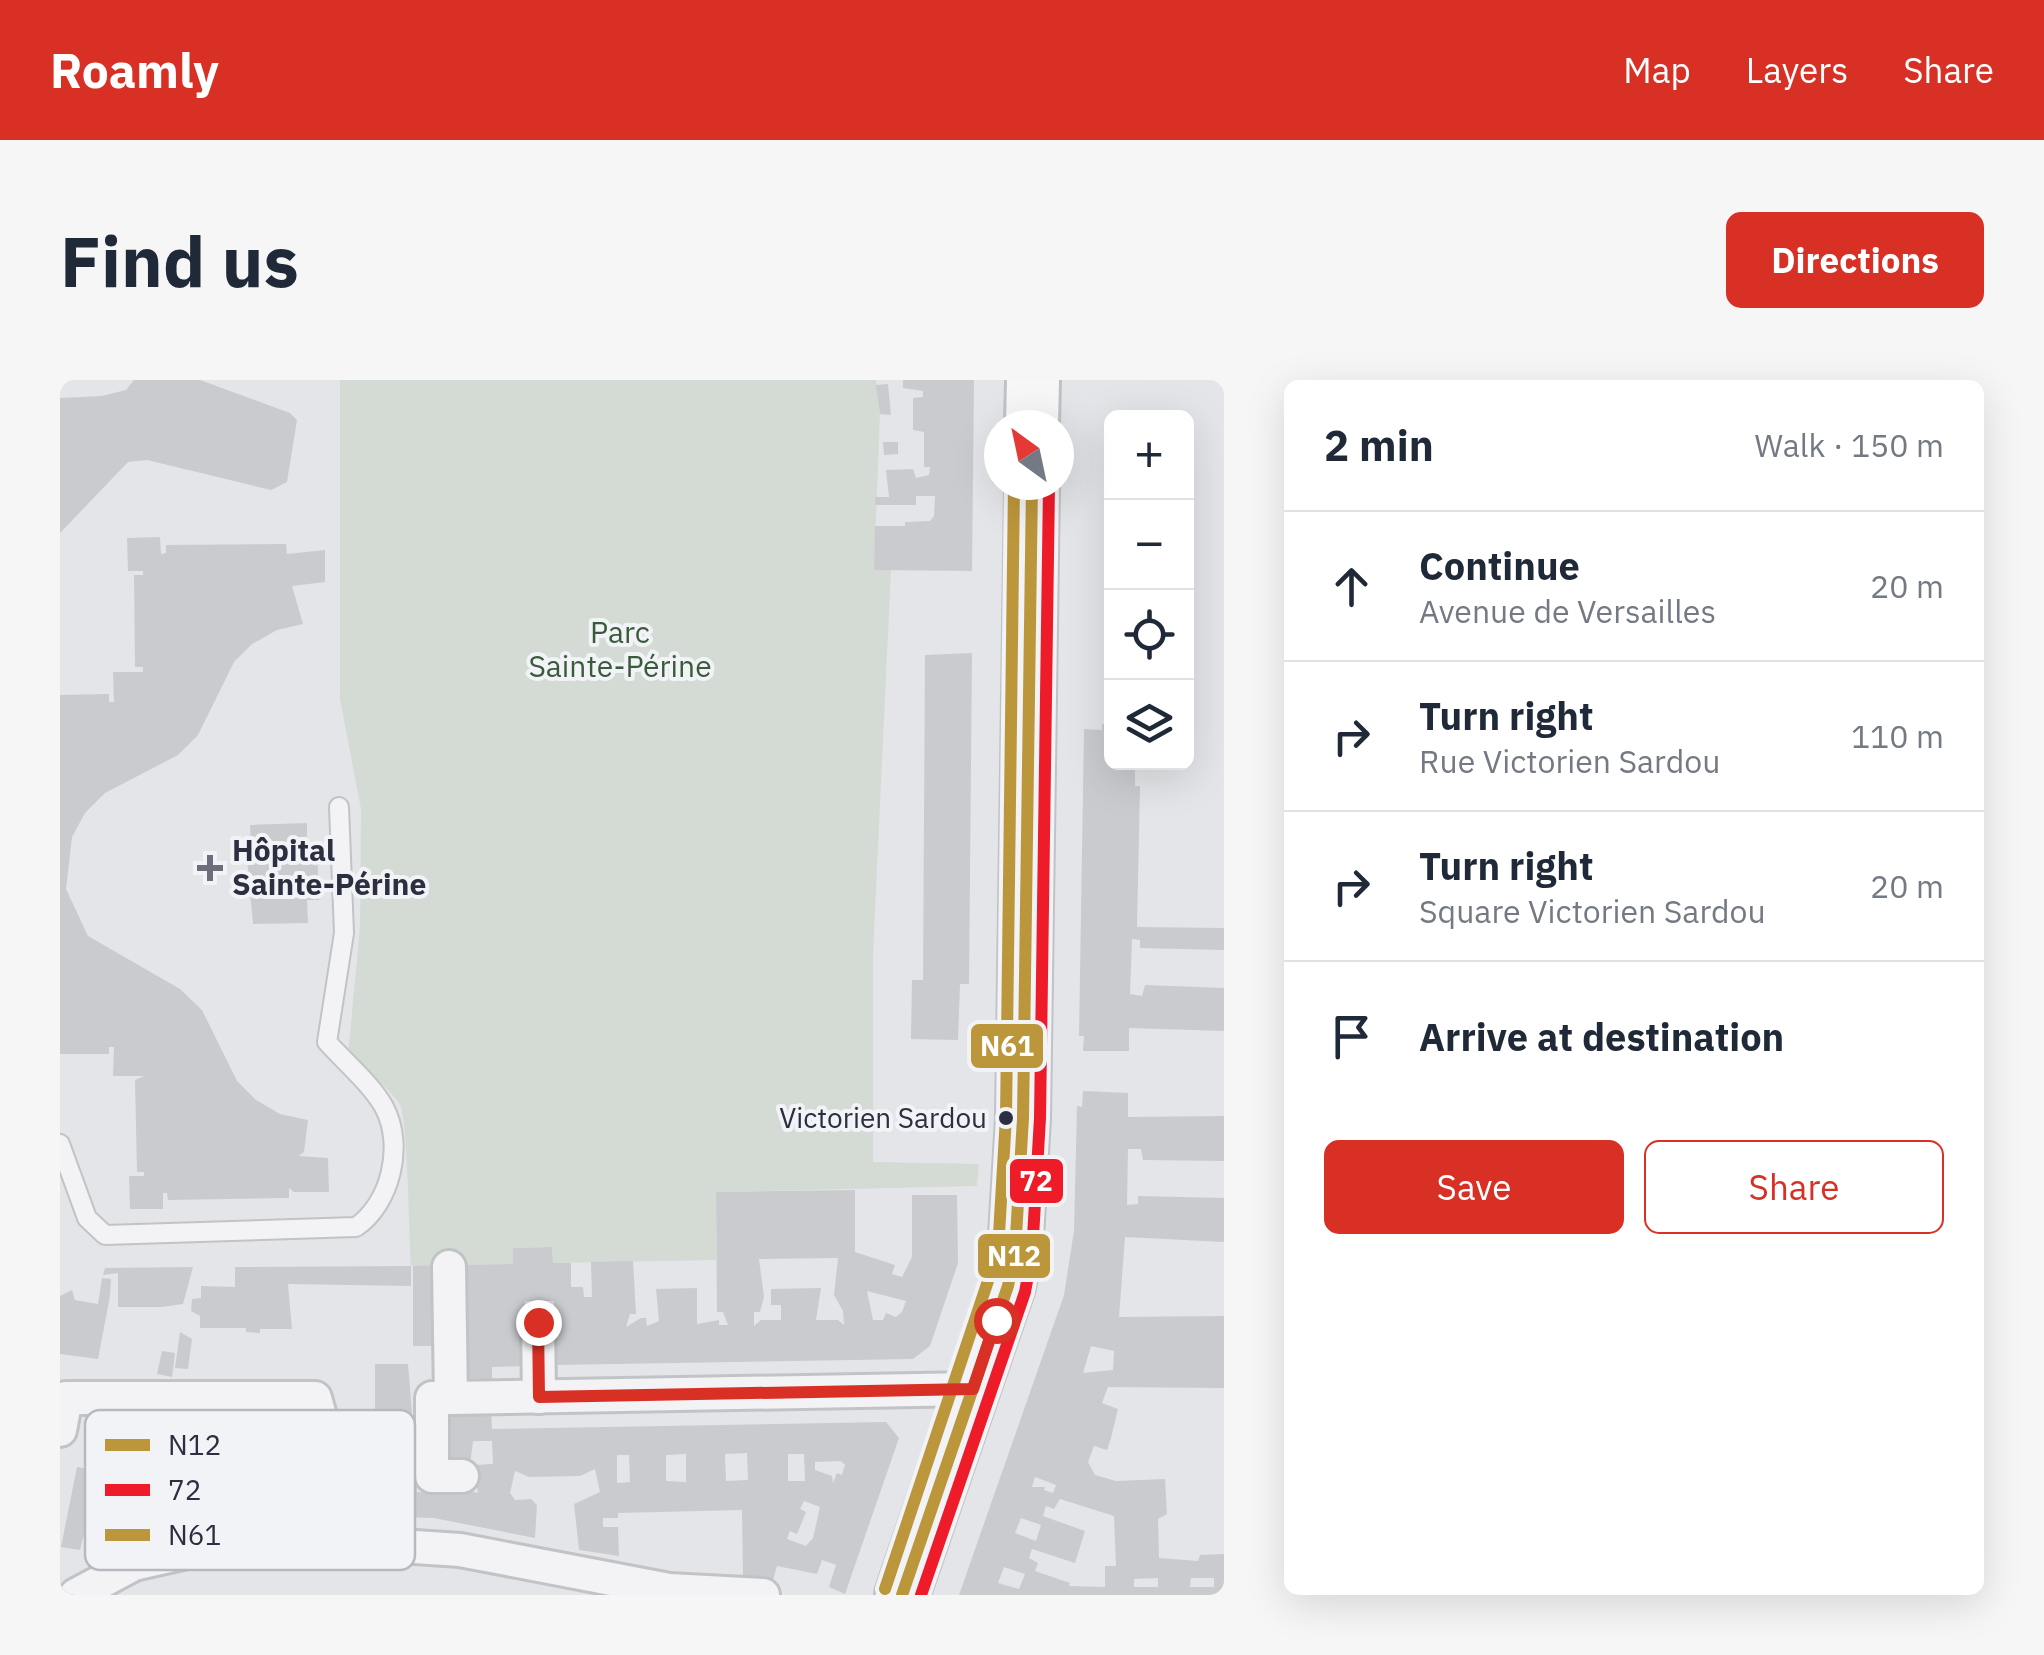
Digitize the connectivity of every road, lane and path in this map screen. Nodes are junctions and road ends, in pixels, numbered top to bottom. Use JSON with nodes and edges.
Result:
{"nodes":[{"id":1,"x":1033,"y":380,"type":"edge"},
{"id":2,"x":1032,"y":410,"type":"edge"},
{"id":3,"x":1032,"y":500,"type":"edge"},
{"id":4,"x":340,"y":807,"type":"dead end"},
{"id":5,"x":60,"y":1144,"type":"edge"},
{"id":6,"x":449,"y":1267,"type":"dead end"},
{"id":7,"x":538,"y":1322,"type":"dead end"},
{"id":8,"x":973,"y":1389,"type":"junction"},
{"id":9,"x":539,"y":1397,"type":"junction"},
{"id":10,"x":451,"y":1398,"type":"junction"},
{"id":11,"x":319,"y":1410,"type":"edge"},
{"id":12,"x":60,"y":1430,"type":"edge"},
{"id":13,"x":462,"y":1476,"type":"dead end"},
{"id":14,"x":415,"y":1547,"type":"edge"},
{"id":15,"x":123,"y":1570,"type":"edge"},
{"id":16,"x":76,"y":1595,"type":"edge"},
{"id":17,"x":764,"y":1595,"type":"edge"},
{"id":18,"x":902,"y":1595,"type":"edge"}],
"edges":[{"from":1,"to":2,"type":"main road"},
{"from":3,"to":8,"type":"main road"},
{"from":4,"to":5,"type":"lane"},
{"from":6,"to":10,"type":"street"},
{"from":7,"to":9,"type":"street"},
{"from":8,"to":9,"type":"street"},
{"from":8,"to":18,"type":"main road"},
{"from":9,"to":10,"type":"street"},
{"from":10,"to":13,"type":"street"},
{"from":11,"to":12,"type":"street"},
{"from":14,"to":17,"type":"street"},
{"from":15,"to":16,"type":"street"}]}
